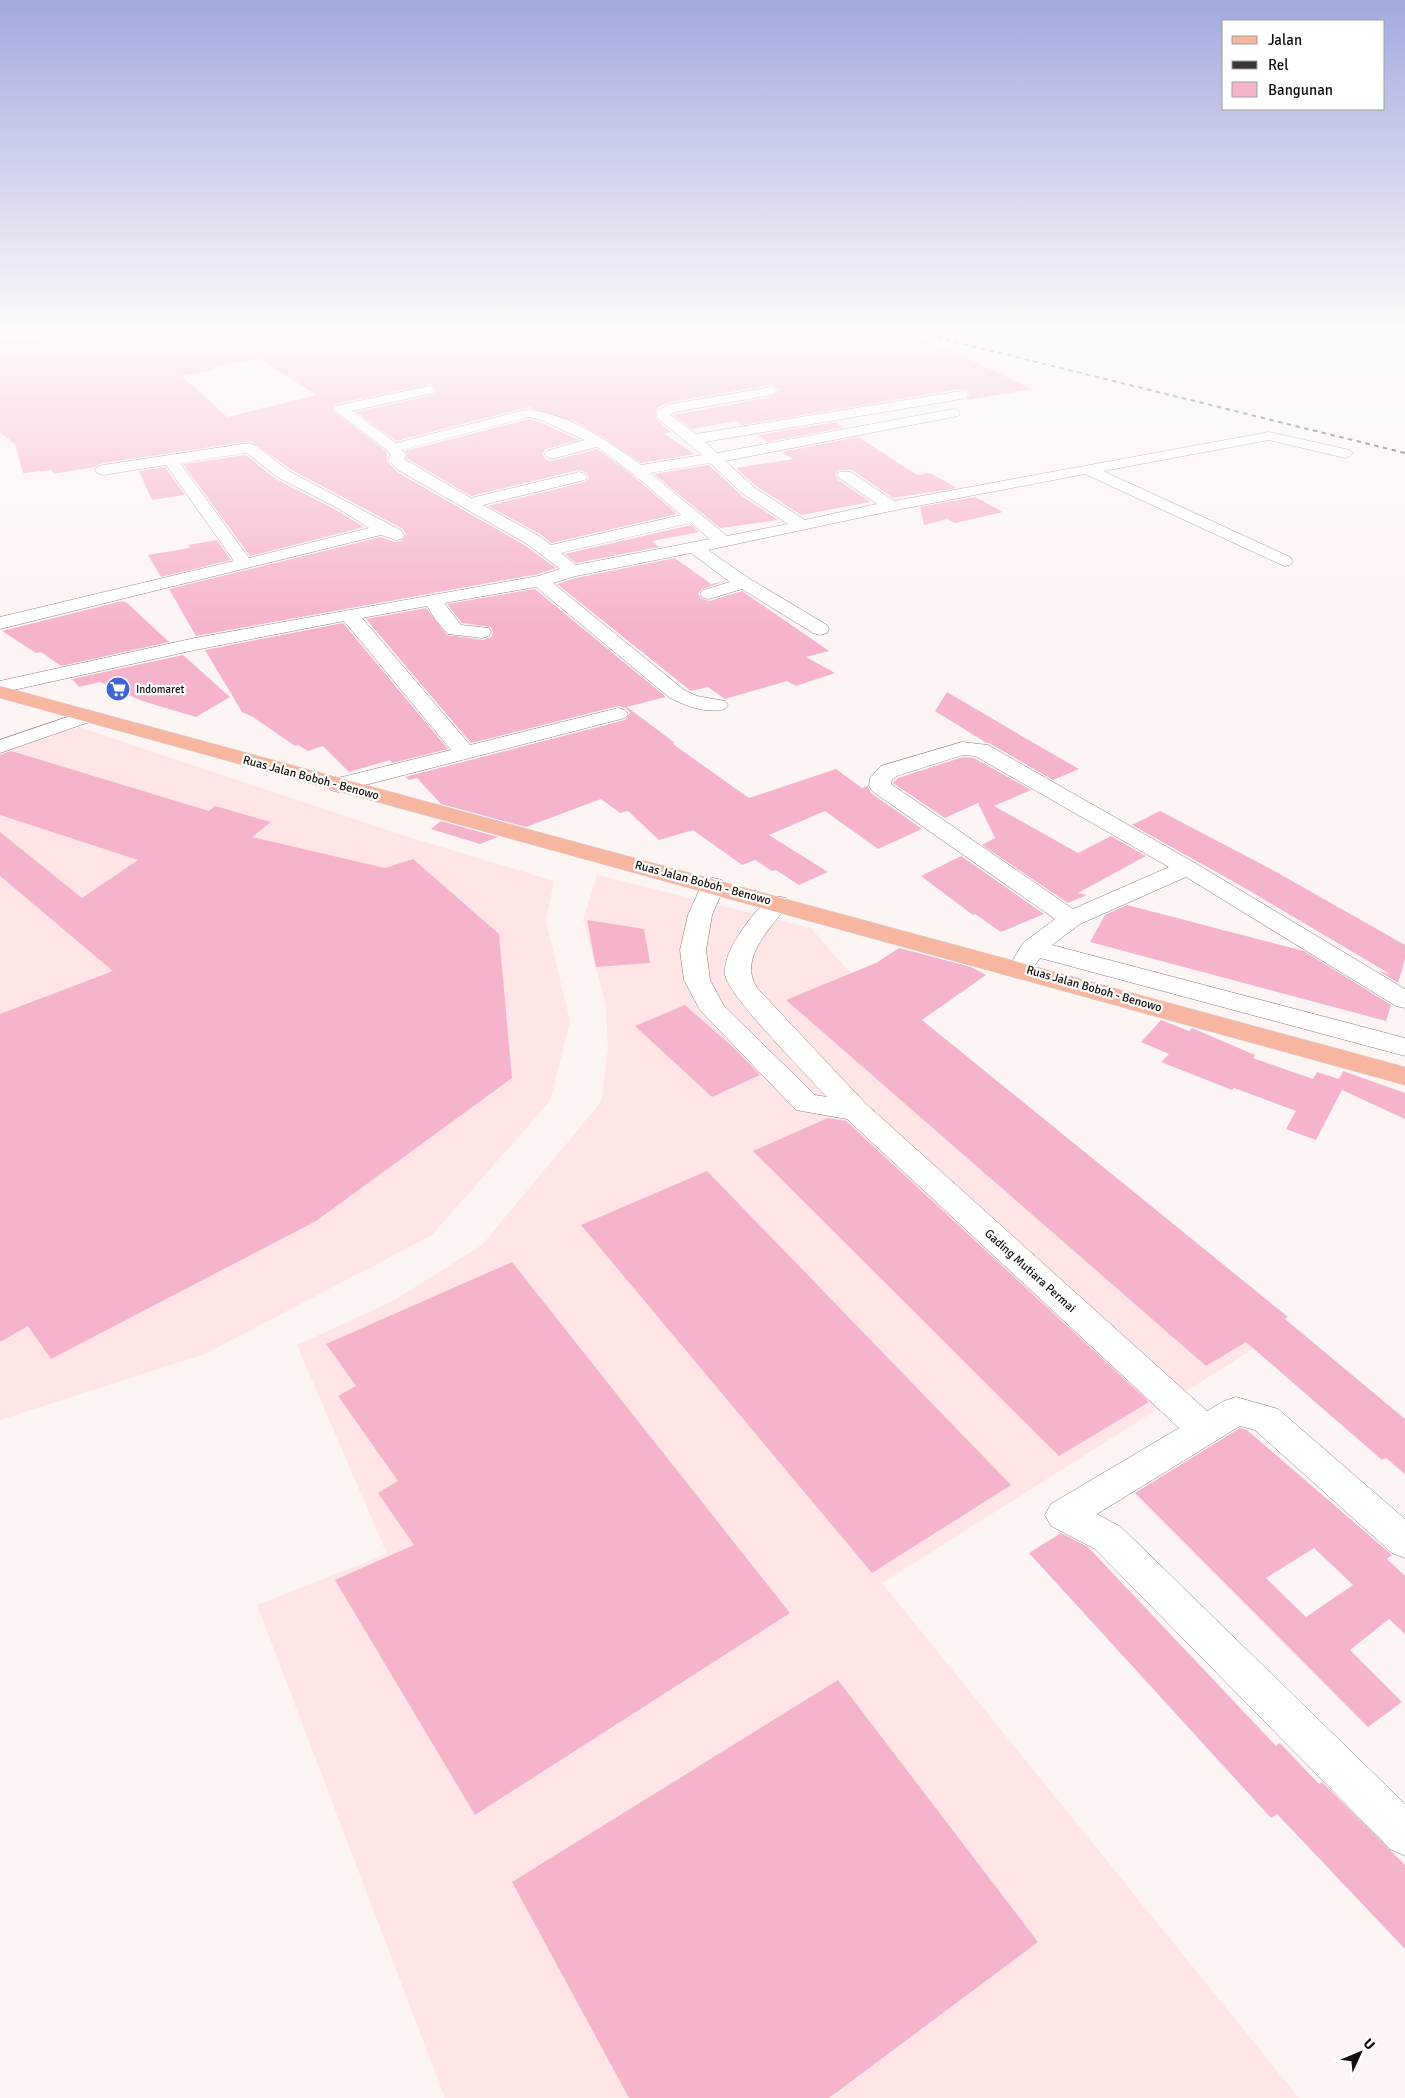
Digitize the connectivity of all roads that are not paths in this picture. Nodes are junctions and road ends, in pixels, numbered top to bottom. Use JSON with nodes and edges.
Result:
{"nodes":[{"id":1,"x":363,"y":429,"type":"edge"},
{"id":2,"x":467,"y":429,"type":"edge"},
{"id":3,"x":572,"y":429,"type":"edge"},
{"id":4,"x":679,"y":429,"type":"edge"},
{"id":5,"x":754,"y":429,"type":"edge"},
{"id":6,"x":874,"y":429,"type":"edge"},
{"id":7,"x":693,"y":439,"type":"junction"},
{"id":8,"x":600,"y":442,"type":"junction"},
{"id":9,"x":393,"y":448,"type":"junction"},
{"id":10,"x":1345,"y":453,"type":"dead end"},
{"id":11,"x":552,"y":454,"type":"dead end"},
{"id":12,"x":714,"y":457,"type":"junction"},
{"id":13,"x":170,"y":460,"type":"junction"},
{"id":14,"x":1087,"y":469,"type":"junction"},
{"id":15,"x":103,"y":470,"type":"dead end"},
{"id":16,"x":638,"y":470,"type":"junction"},
{"id":17,"x":845,"y":474,"type":"dead end"},
{"id":18,"x":579,"y":476,"type":"dead end"},
{"id":19,"x":470,"y":503,"type":"junction"},
{"id":20,"x":891,"y":506,"type":"junction"},
{"id":21,"x":696,"y":517,"type":"junction"},
{"id":22,"x":801,"y":525,"type":"junction"},
{"id":23,"x":723,"y":541,"type":"junction"},
{"id":24,"x":693,"y":547,"type":"junction"},
{"id":25,"x":548,"y":551,"type":"junction"},
{"id":26,"x":1284,"y":561,"type":"dead end"},
{"id":27,"x":245,"y":564,"type":"junction"},
{"id":28,"x":573,"y":571,"type":"junction"},
{"id":29,"x":540,"y":581,"type":"junction"},
{"id":30,"x":744,"y":583,"type":"junction"},
{"id":31,"x":709,"y":594,"type":"dead end"},
{"id":32,"x":433,"y":599,"type":"junction"},
{"id":33,"x":349,"y":615,"type":"junction"},
{"id":34,"x":0,"y":623,"type":"edge"},
{"id":35,"x":820,"y":629,"type":"dead end"},
{"id":36,"x":482,"y":632,"type":"dead end"},
{"id":37,"x":0,"y":686,"type":"edge"},
{"id":38,"x":0,"y":692,"type":"edge"},
{"id":39,"x":718,"y":705,"type":"dead end"},
{"id":40,"x":618,"y":714,"type":"dead end"},
{"id":41,"x":88,"y":716,"type":"junction"},
{"id":42,"x":0,"y":747,"type":"edge"},
{"id":43,"x":466,"y":754,"type":"junction"},
{"id":44,"x":338,"y":785,"type":"junction"},
{"id":45,"x":1187,"y":868,"type":"junction"},
{"id":46,"x":713,"y":885,"type":"junction"},
{"id":47,"x":777,"y":903,"type":"junction"},
{"id":48,"x":1071,"y":918,"type":"junction"},
{"id":49,"x":1026,"y":958,"type":"junction"},
{"id":50,"x":738,"y":978,"type":"junction"},
{"id":51,"x":697,"y":980,"type":"junction"},
{"id":52,"x":1405,"y":1000,"type":"edge"},
{"id":53,"x":1405,"y":1047,"type":"edge"},
{"id":54,"x":1405,"y":1076,"type":"edge"},
{"id":55,"x":856,"y":1111,"type":"junction"},
{"id":56,"x":1205,"y":1430,"type":"junction"},
{"id":57,"x":1405,"y":1542,"type":"edge"},
{"id":58,"x":1400,"y":1820,"type":"edge"}],
"edges":[{"from":1,"to":9,"type":"street"},
{"from":2,"to":9,"type":"street"},
{"from":3,"to":8,"type":"street"},
{"from":4,"to":7,"type":"street"},
{"from":5,"to":7,"type":"street"},
{"from":6,"to":12,"type":"street"},
{"from":7,"to":12,"type":"street"},
{"from":8,"to":11,"type":"street"},
{"from":8,"to":16,"type":"street"},
{"from":9,"to":19,"type":"street"},
{"from":10,"to":14,"type":"street"},
{"from":12,"to":16,"type":"street"},
{"from":12,"to":22,"type":"street"},
{"from":13,"to":15,"type":"street"},
{"from":13,"to":27,"type":"street"},
{"from":13,"to":27,"type":"street"},
{"from":14,"to":20,"type":"street"},
{"from":14,"to":26,"type":"street"},
{"from":16,"to":21,"type":"street"},
{"from":17,"to":20,"type":"street"},
{"from":18,"to":19,"type":"street"},
{"from":19,"to":25,"type":"street"},
{"from":20,"to":22,"type":"street"},
{"from":21,"to":23,"type":"street"},
{"from":21,"to":25,"type":"street"},
{"from":22,"to":23,"type":"street"},
{"from":23,"to":24,"type":"street"},
{"from":24,"to":28,"type":"street"},
{"from":24,"to":30,"type":"street"},
{"from":25,"to":28,"type":"street"},
{"from":27,"to":34,"type":"street"},
{"from":28,"to":29,"type":"street"},
{"from":29,"to":32,"type":"street"},
{"from":29,"to":39,"type":"street"},
{"from":30,"to":31,"type":"street"},
{"from":30,"to":35,"type":"street"},
{"from":32,"to":33,"type":"street"},
{"from":32,"to":36,"type":"street"},
{"from":33,"to":37,"type":"street"},
{"from":33,"to":43,"type":"street"},
{"from":38,"to":41,"type":"main road","name":"Ruas Jalan Boboh - Benowo"},
{"from":40,"to":43,"type":"street"},
{"from":41,"to":42,"type":"street"},
{"from":41,"to":44,"type":"main road","name":"Ruas Jalan Boboh - Benowo"},
{"from":43,"to":44,"type":"street"},
{"from":44,"to":46,"type":"main road","name":"Ruas Jalan Boboh - Benowo"},
{"from":45,"to":48,"type":"street"},
{"from":45,"to":48,"type":"street"},
{"from":45,"to":52,"type":"street"},
{"from":46,"to":47,"type":"main road","name":"Ruas Jalan Boboh - Benowo"},
{"from":46,"to":51,"type":"street"},
{"from":47,"to":49,"type":"main road","name":"Ruas Jalan Boboh - Benowo"},
{"from":47,"to":50,"type":"street"},
{"from":48,"to":49,"type":"street"},
{"from":49,"to":53,"type":"street"},
{"from":49,"to":54,"type":"main road","name":"Ruas Jalan Boboh - Benowo"},
{"from":50,"to":51,"type":"street"},
{"from":50,"to":55,"type":"street","name":"Gading Mutiara Permai"},
{"from":51,"to":55,"type":"street"},
{"from":55,"to":56,"type":"street","name":"Gading Mutiara Permai"},
{"from":56,"to":57,"type":"street"},
{"from":56,"to":58,"type":"street"}]}
